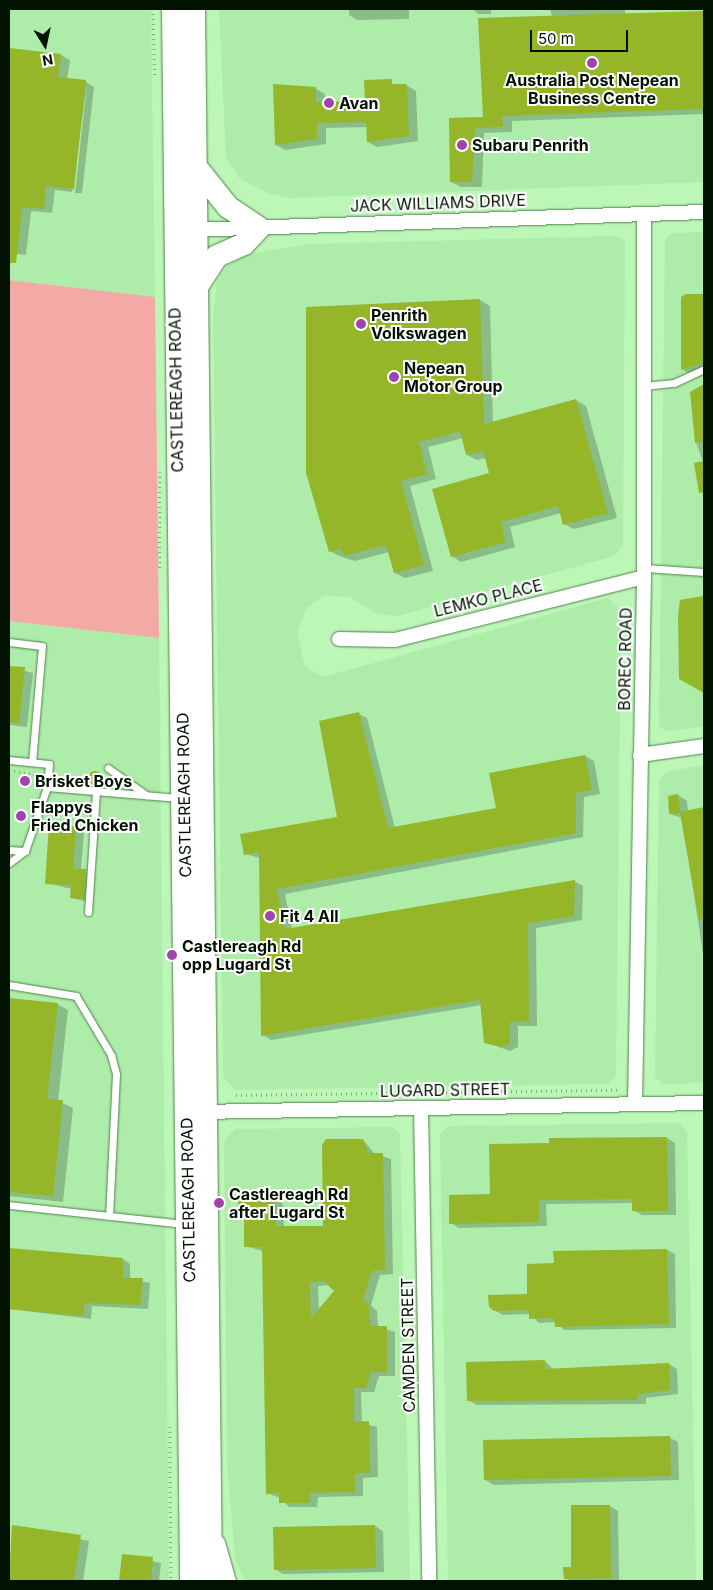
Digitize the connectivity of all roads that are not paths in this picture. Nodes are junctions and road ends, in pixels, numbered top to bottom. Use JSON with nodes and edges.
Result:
{"nodes":[{"id":1,"x":173,"y":9,"type":"edge"},
{"id":2,"x":194,"y":9,"type":"edge"},
{"id":3,"x":196,"y":167,"type":"junction"},
{"id":4,"x":704,"y":212,"type":"edge"},
{"id":5,"x":644,"y":214,"type":"junction"},
{"id":6,"x":259,"y":228,"type":"junction"},
{"id":7,"x":174,"y":230,"type":"junction"},
{"id":8,"x":197,"y":230,"type":"junction"},
{"id":9,"x":198,"y":285,"type":"junction"},
{"id":10,"x":704,"y":369,"type":"edge"},
{"id":11,"x":644,"y":386,"type":"junction"},
{"id":12,"x":644,"y":572,"type":"junction"},
{"id":13,"x":704,"y":572,"type":"edge"},
{"id":14,"x":339,"y":639,"type":"dead end"},
{"id":15,"x":9,"y":642,"type":"edge"},
{"id":16,"x":704,"y":746,"type":"edge"},
{"id":17,"x":640,"y":755,"type":"junction"},
{"id":18,"x":9,"y":760,"type":"edge"},
{"id":19,"x":32,"y":762,"type":"junction"},
{"id":20,"x":108,"y":768,"type":"dead end"},
{"id":21,"x":47,"y":787,"type":"junction"},
{"id":22,"x":96,"y":792,"type":"junction"},
{"id":23,"x":151,"y":797,"type":"junction"},
{"id":24,"x":184,"y":797,"type":"junction"},
{"id":25,"x":9,"y":850,"type":"edge"},
{"id":26,"x":26,"y":851,"type":"junction"},
{"id":27,"x":9,"y":863,"type":"edge"},
{"id":28,"x":88,"y":912,"type":"dead end"},
{"id":29,"x":9,"y":985,"type":"edge"},
{"id":30,"x":704,"y":1103,"type":"edge"},
{"id":31,"x":635,"y":1104,"type":"junction"},
{"id":32,"x":421,"y":1108,"type":"junction"},
{"id":33,"x":198,"y":1112,"type":"junction"},
{"id":34,"x":9,"y":1205,"type":"edge"},
{"id":35,"x":109,"y":1216,"type":"junction"},
{"id":36,"x":189,"y":1224,"type":"junction"},
{"id":37,"x":210,"y":1506,"type":"junction"},
{"id":38,"x":191,"y":1581,"type":"edge"},
{"id":39,"x":211,"y":1581,"type":"edge"},
{"id":40,"x":229,"y":1581,"type":"edge"},
{"id":41,"x":429,"y":1581,"type":"edge"}],
"edges":[{"from":1,"to":7,"type":"main road","name":"CASTLEREAGH ROAD"},
{"from":2,"to":3,"type":"main road","name":"CASTLEREAGH ROAD"},
{"from":3,"to":6,"type":"main road"},
{"from":3,"to":8,"type":"main road","name":"CASTLEREAGH ROAD"},
{"from":4,"to":5,"type":"street","name":"JACK WILLIAMS DRIVE"},
{"from":5,"to":6,"type":"street","name":"JACK WILLIAMS DRIVE"},
{"from":5,"to":11,"type":"street","name":"BOREC ROAD"},
{"from":6,"to":8,"type":"street","name":"JACK WILLIAMS DRIVE"},
{"from":6,"to":9,"type":"main road"},
{"from":7,"to":8,"type":"street","name":"JACK WILLIAMS DRIVE"},
{"from":7,"to":24,"type":"main road","name":"CASTLEREAGH ROAD"},
{"from":8,"to":9,"type":"main road","name":"CASTLEREAGH ROAD"},
{"from":9,"to":33,"type":"main road","name":"CASTLEREAGH ROAD"},
{"from":10,"to":11,"type":"lane"},
{"from":11,"to":12,"type":"street","name":"BOREC ROAD"},
{"from":12,"to":13,"type":"lane"},
{"from":12,"to":14,"type":"street","name":"LEMKO PLACE"},
{"from":12,"to":17,"type":"street","name":"BOREC ROAD"},
{"from":15,"to":19,"type":"lane"},
{"from":16,"to":17,"type":"street"},
{"from":17,"to":31,"type":"street","name":"BOREC ROAD"},
{"from":18,"to":19,"type":"lane"},
{"from":19,"to":21,"type":"lane"},
{"from":20,"to":23,"type":"lane"},
{"from":21,"to":22,"type":"lane"},
{"from":21,"to":26,"type":"lane"},
{"from":22,"to":23,"type":"lane"},
{"from":22,"to":28,"type":"lane"},
{"from":23,"to":24,"type":"lane"},
{"from":24,"to":33,"type":"main road","name":"CASTLEREAGH ROAD"},
{"from":25,"to":26,"type":"lane"},
{"from":26,"to":27,"type":"lane"},
{"from":29,"to":35,"type":"lane"},
{"from":30,"to":31,"type":"street","name":"LUGARD STREET"},
{"from":31,"to":32,"type":"street","name":"LUGARD STREET"},
{"from":32,"to":33,"type":"street","name":"LUGARD STREET"},
{"from":32,"to":41,"type":"street","name":"CAMDEN STREET"},
{"from":33,"to":36,"type":"main road","name":"CASTLEREAGH ROAD"},
{"from":33,"to":37,"type":"main road","name":"CASTLEREAGH ROAD"},
{"from":34,"to":35,"type":"lane"},
{"from":35,"to":36,"type":"lane"},
{"from":36,"to":38,"type":"main road","name":"CASTLEREAGH ROAD"},
{"from":37,"to":39,"type":"main road","name":"CASTLEREAGH ROAD"},
{"from":37,"to":40,"type":"street"}]}
